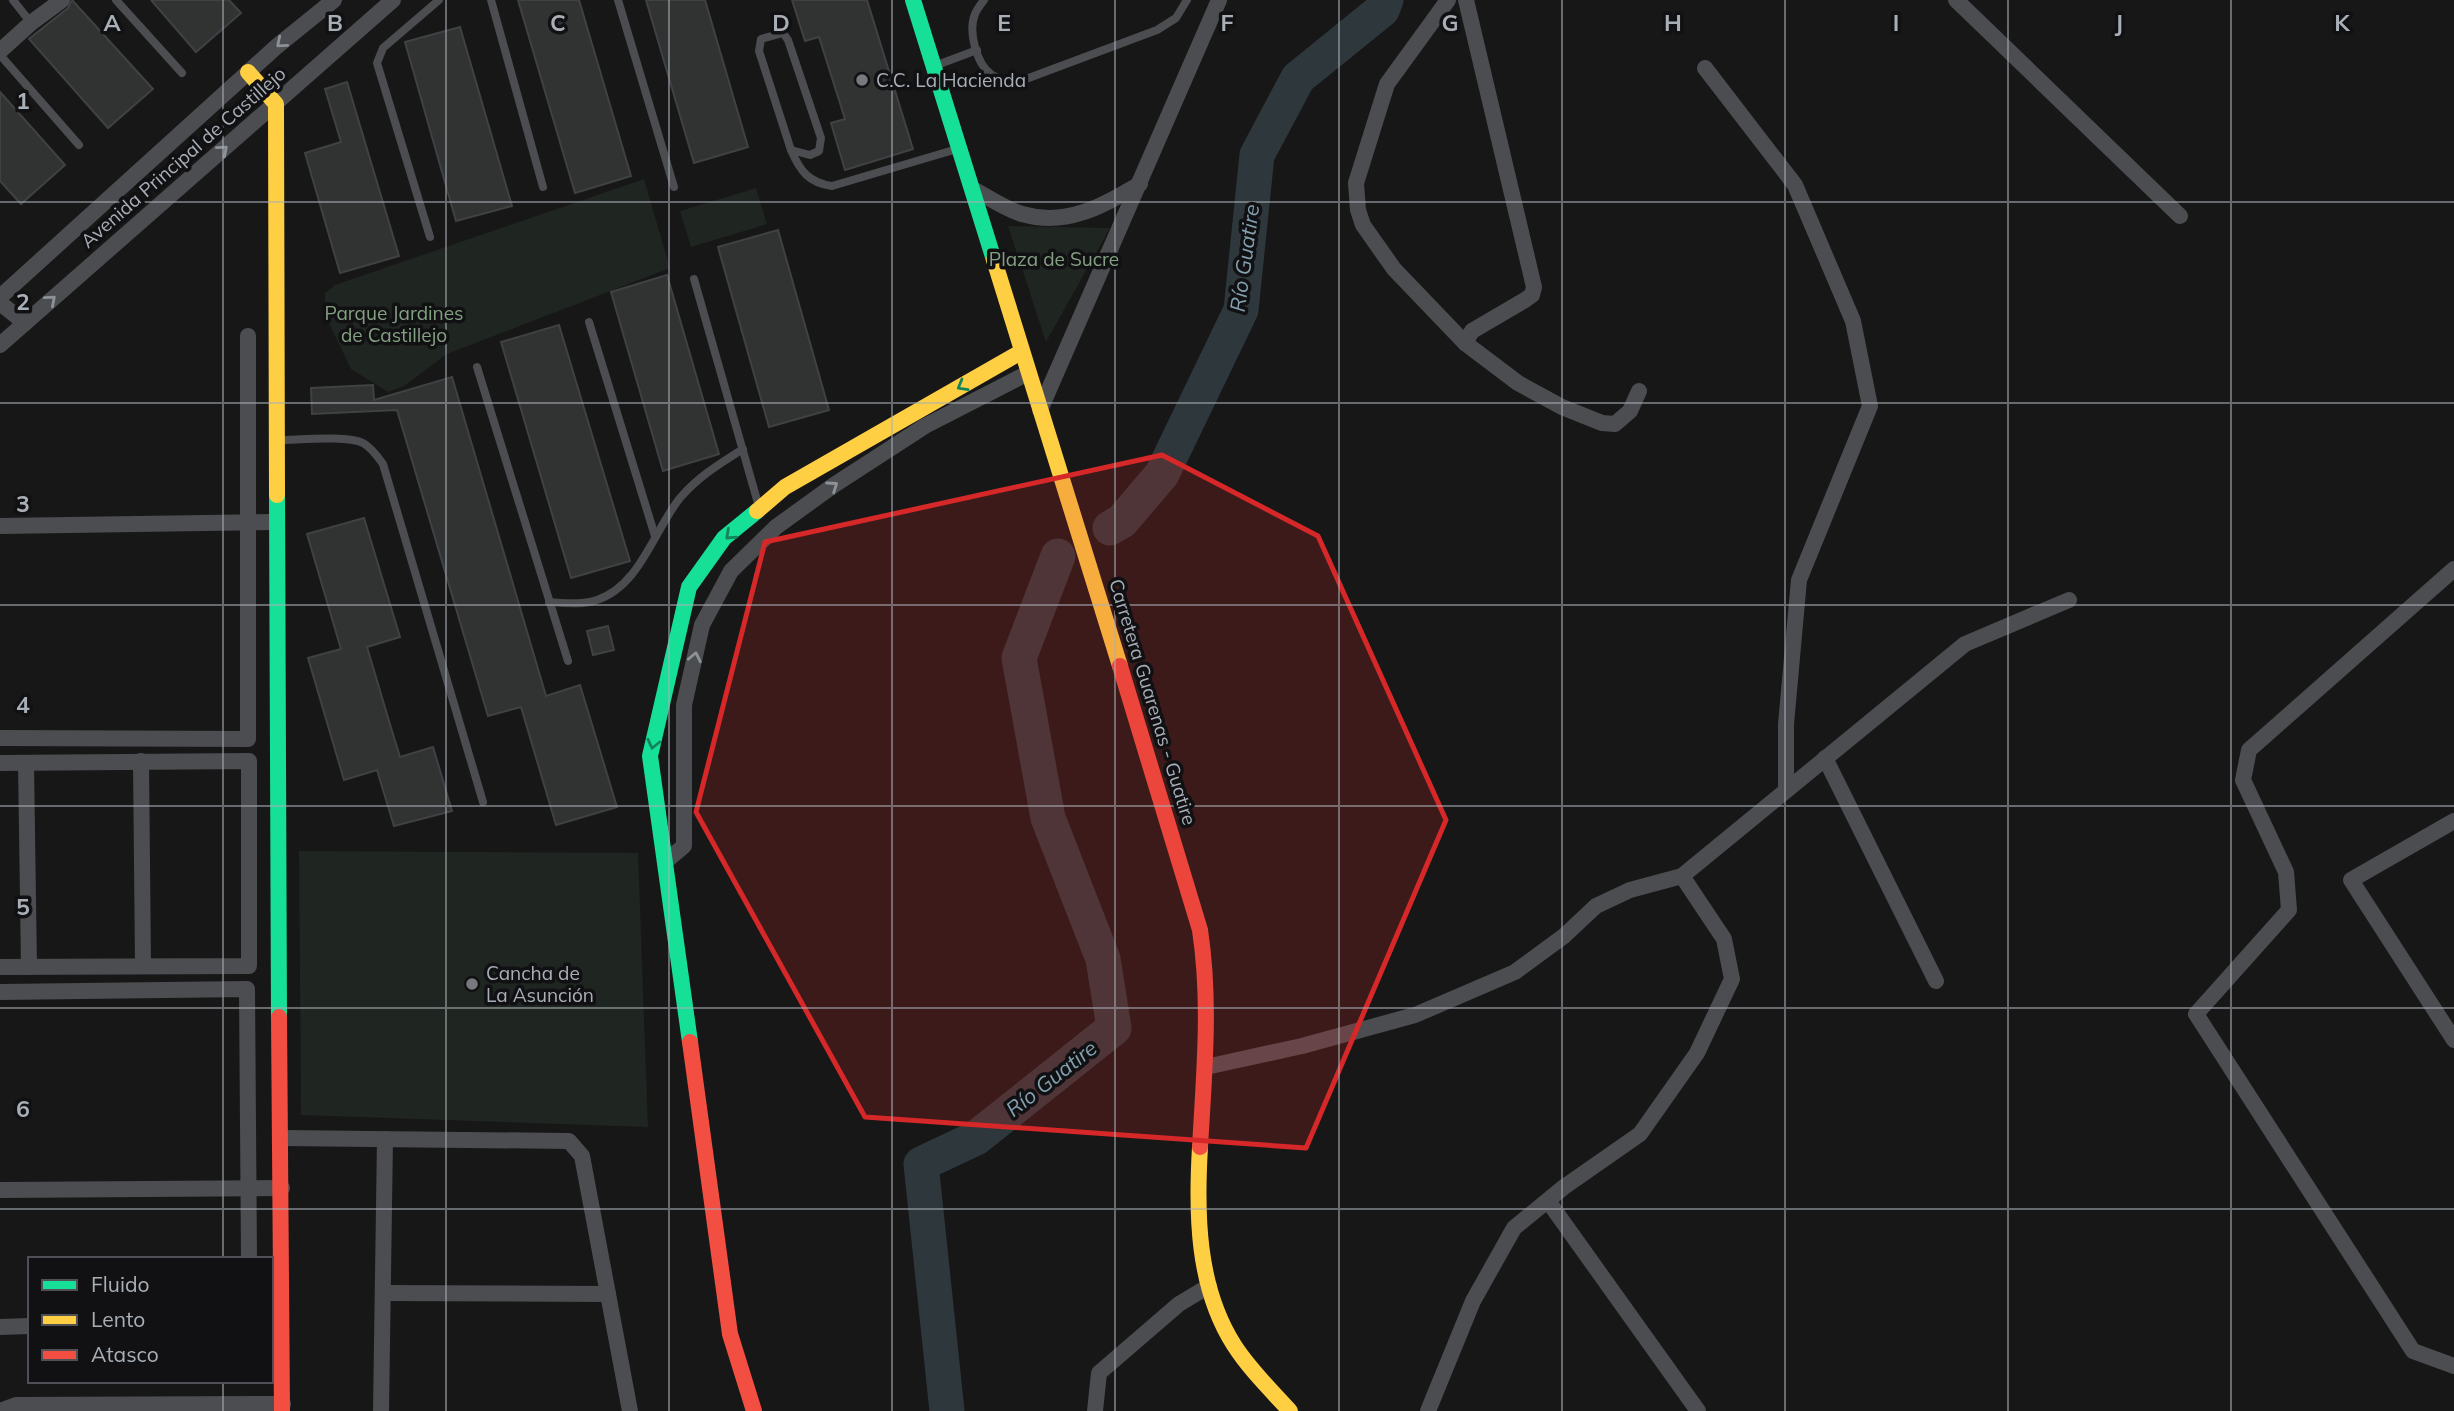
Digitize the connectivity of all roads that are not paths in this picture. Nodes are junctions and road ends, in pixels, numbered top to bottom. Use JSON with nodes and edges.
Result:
{"nodes":[{"id":1,"x":13,"y":0,"type":"edge"},
{"id":2,"x":62,"y":0,"type":"edge"},
{"id":3,"x":116,"y":0,"type":"edge"},
{"id":4,"x":334,"y":0,"type":"edge"},
{"id":5,"x":393,"y":0,"type":"edge"},
{"id":6,"x":439,"y":0,"type":"edge"},
{"id":7,"x":491,"y":0,"type":"edge"},
{"id":8,"x":618,"y":0,"type":"edge"},
{"id":9,"x":913,"y":0,"type":"edge"},
{"id":10,"x":984,"y":0,"type":"edge"},
{"id":11,"x":1187,"y":0,"type":"edge"},
{"id":12,"x":1219,"y":0,"type":"edge"},
{"id":13,"x":1448,"y":0,"type":"edge"},
{"id":14,"x":1466,"y":0,"type":"edge"},
{"id":15,"x":1956,"y":0,"type":"edge"},
{"id":16,"x":31,"y":23,"type":"junction"},
{"id":17,"x":977,"y":50,"type":"junction"},
{"id":18,"x":0,"y":53,"type":"edge"},
{"id":19,"x":934,"y":65,"type":"junction"},
{"id":20,"x":1705,"y":68,"type":"dead end"},
{"id":21,"x":248,"y":72,"type":"junction"},
{"id":22,"x":183,"y":73,"type":"dead end"},
{"id":23,"x":276,"y":104,"type":"junction"},
{"id":24,"x":79,"y":145,"type":"dead end"},
{"id":25,"x":960,"y":148,"type":"junction"},
{"id":26,"x":791,"y":150,"type":"junction"},
{"id":27,"x":1140,"y":184,"type":"junction"},
{"id":28,"x":543,"y":187,"type":"dead end"},
{"id":29,"x":674,"y":187,"type":"dead end"},
{"id":30,"x":973,"y":189,"type":"junction"},
{"id":31,"x":2180,"y":216,"type":"dead end"},
{"id":32,"x":430,"y":237,"type":"dead end"},
{"id":33,"x":694,"y":279,"type":"dead end"},
{"id":34,"x":0,"y":296,"type":"edge"},
{"id":35,"x":0,"y":303,"type":"edge"},
{"id":36,"x":589,"y":322,"type":"dead end"},
{"id":37,"x":25,"y":323,"type":"junction"},
{"id":38,"x":248,"y":336,"type":"dead end"},
{"id":39,"x":1465,"y":343,"type":"junction"},
{"id":40,"x":0,"y":345,"type":"edge"},
{"id":41,"x":1021,"y":352,"type":"junction"},
{"id":42,"x":477,"y":367,"type":"dead end"},
{"id":43,"x":1028,"y":373,"type":"junction"},
{"id":44,"x":1639,"y":391,"type":"dead end"},
{"id":45,"x":1040,"y":410,"type":"junction"},
{"id":46,"x":278,"y":440,"type":"junction"},
{"id":47,"x":743,"y":449,"type":"junction"},
{"id":48,"x":759,"y":510,"type":"junction"},
{"id":49,"x":277,"y":522,"type":"junction"},
{"id":50,"x":247,"y":523,"type":"junction"},
{"id":51,"x":0,"y":526,"type":"edge"},
{"id":52,"x":655,"y":536,"type":"junction"},
{"id":53,"x":2454,"y":569,"type":"edge"},
{"id":54,"x":2069,"y":600,"type":"dead end"},
{"id":55,"x":550,"y":602,"type":"junction"},
{"id":56,"x":568,"y":661,"type":"dead end"},
{"id":57,"x":0,"y":738,"type":"edge"},
{"id":58,"x":1825,"y":758,"type":"junction"},
{"id":59,"x":141,"y":761,"type":"junction"},
{"id":60,"x":0,"y":763,"type":"edge"},
{"id":61,"x":26,"y":763,"type":"junction"},
{"id":62,"x":1786,"y":789,"type":"junction"},
{"id":63,"x":483,"y":802,"type":"dead end"},
{"id":64,"x":2454,"y":821,"type":"edge"},
{"id":65,"x":278,"y":848,"type":"junction"},
{"id":66,"x":249,"y":849,"type":"junction"},
{"id":67,"x":665,"y":862,"type":"junction"},
{"id":68,"x":249,"y":876,"type":"junction"},
{"id":69,"x":1682,"y":876,"type":"junction"},
{"id":70,"x":278,"y":877,"type":"junction"},
{"id":71,"x":143,"y":965,"type":"junction"},
{"id":72,"x":0,"y":967,"type":"edge"},
{"id":73,"x":29,"y":967,"type":"junction"},
{"id":74,"x":1936,"y":981,"type":"dead end"},
{"id":75,"x":0,"y":992,"type":"edge"},
{"id":76,"x":2454,"y":1040,"type":"edge"},
{"id":77,"x":1206,"y":1067,"type":"junction"},
{"id":78,"x":281,"y":1138,"type":"junction"},
{"id":79,"x":385,"y":1139,"type":"junction"},
{"id":80,"x":282,"y":1188,"type":"junction"},
{"id":81,"x":249,"y":1189,"type":"junction"},
{"id":82,"x":0,"y":1190,"type":"edge"},
{"id":83,"x":1548,"y":1200,"type":"junction"},
{"id":84,"x":249,"y":1257,"type":"edge"},
{"id":85,"x":1209,"y":1286,"type":"junction"},
{"id":86,"x":383,"y":1293,"type":"junction"},
{"id":87,"x":608,"y":1294,"type":"junction"},
{"id":88,"x":28,"y":1326,"type":"edge"},
{"id":89,"x":0,"y":1327,"type":"edge"},
{"id":90,"x":2454,"y":1366,"type":"edge"},
{"id":91,"x":194,"y":1408,"type":"edge"},
{"id":92,"x":282,"y":1408,"type":"edge"},
{"id":93,"x":0,"y":1411,"type":"edge"},
{"id":94,"x":381,"y":1411,"type":"edge"},
{"id":95,"x":630,"y":1411,"type":"edge"},
{"id":96,"x":754,"y":1411,"type":"edge"},
{"id":97,"x":1095,"y":1411,"type":"edge"},
{"id":98,"x":1290,"y":1411,"type":"edge"},
{"id":99,"x":1428,"y":1411,"type":"edge"},
{"id":100,"x":1698,"y":1411,"type":"edge"}],
"edges":[{"from":1,"to":16,"type":"lane"},
{"from":2,"to":16,"type":"street"},
{"from":3,"to":22,"type":"lane"},
{"from":4,"to":21,"type":"street","name":"Avenida Principal de Castillejo","one_way":true},
{"from":5,"to":23,"type":"street","name":"Avenida Principal de Castillejo"},
{"from":6,"to":32,"type":"lane"},
{"from":7,"to":28,"type":"lane"},
{"from":8,"to":29,"type":"lane"},
{"from":9,"to":19,"type":"street","name":"Carretera Guarenas - Guatire"},
{"from":10,"to":17,"type":"lane"},
{"from":11,"to":17,"type":"lane"},
{"from":12,"to":27,"type":"street"},
{"from":13,"to":39,"type":"street"},
{"from":14,"to":39,"type":"street"},
{"from":15,"to":31,"type":"street"},
{"from":16,"to":18,"type":"street"},
{"from":17,"to":19,"type":"lane"},
{"from":18,"to":24,"type":"lane"},
{"from":19,"to":25,"type":"street","name":"Carretera Guarenas - Guatire"},
{"from":20,"to":62,"type":"street"},
{"from":21,"to":23,"type":"street"},
{"from":21,"to":34,"type":"street","name":"Avenida Principal de Castillejo"},
{"from":37,"to":23,"type":"street","name":"Avenida Principal de Castillejo","one_way":true},
{"from":23,"to":46,"type":"street"},
{"from":25,"to":26,"type":"lane"},
{"from":25,"to":30,"type":"street","name":"Carretera Guarenas - Guatire"},
{"from":26,"to":26,"type":"lane"},
{"from":27,"to":30,"type":"street"},
{"from":27,"to":45,"type":"street"},
{"from":30,"to":41,"type":"street","name":"Carretera Guarenas - Guatire"},
{"from":33,"to":47,"type":"lane"},
{"from":35,"to":37,"type":"street"},
{"from":36,"to":52,"type":"lane"},
{"from":37,"to":40,"type":"street","name":"Avenida Principal de Castillejo"},
{"from":38,"to":50,"type":"street"},
{"from":39,"to":44,"type":"street"},
{"from":41,"to":43,"type":"street","name":"Carretera Guarenas - Guatire"},
{"from":41,"to":48,"type":"street","one_way":true},
{"from":42,"to":55,"type":"lane"},
{"from":43,"to":45,"type":"street","name":"Carretera Guarenas - Guatire"},
{"from":67,"to":43,"type":"street","one_way":true},
{"from":45,"to":77,"type":"street","name":"Carretera Guarenas - Guatire"},
{"from":46,"to":49,"type":"street"},
{"from":46,"to":63,"type":"lane"},
{"from":47,"to":48,"type":"lane"},
{"from":47,"to":52,"type":"lane"},
{"from":48,"to":67,"type":"street","one_way":true},
{"from":49,"to":50,"type":"street"},
{"from":49,"to":65,"type":"street"},
{"from":50,"to":51,"type":"street"},
{"from":50,"to":57,"type":"street"},
{"from":52,"to":55,"type":"lane"},
{"from":53,"to":90,"type":"street"},
{"from":54,"to":58,"type":"street"},
{"from":55,"to":56,"type":"lane"},
{"from":58,"to":62,"type":"street"},
{"from":58,"to":74,"type":"street"},
{"from":59,"to":61,"type":"street"},
{"from":59,"to":66,"type":"street"},
{"from":59,"to":71,"type":"street"},
{"from":60,"to":61,"type":"street"},
{"from":61,"to":73,"type":"street"},
{"from":62,"to":69,"type":"street"},
{"from":64,"to":76,"type":"street"},
{"from":65,"to":66,"type":"street"},
{"from":65,"to":70,"type":"street"},
{"from":66,"to":68,"type":"street"},
{"from":67,"to":96,"type":"street"},
{"from":68,"to":70,"type":"street"},
{"from":68,"to":71,"type":"street"},
{"from":69,"to":77,"type":"street"},
{"from":69,"to":83,"type":"street"},
{"from":70,"to":78,"type":"street"},
{"from":71,"to":73,"type":"street"},
{"from":72,"to":73,"type":"street"},
{"from":75,"to":81,"type":"street"},
{"from":77,"to":85,"type":"street","name":"Carretera Guarenas - Guatire"},
{"from":78,"to":79,"type":"street"},
{"from":78,"to":80,"type":"street"},
{"from":79,"to":86,"type":"street"},
{"from":79,"to":87,"type":"street"},
{"from":80,"to":81,"type":"street"},
{"from":80,"to":92,"type":"street"},
{"from":81,"to":82,"type":"street"},
{"from":81,"to":84,"type":"street"},
{"from":83,"to":99,"type":"street"},
{"from":83,"to":100,"type":"street"},
{"from":85,"to":97,"type":"street"},
{"from":85,"to":98,"type":"street","name":"Carretera Guarenas - Guatire"},
{"from":86,"to":87,"type":"street"},
{"from":86,"to":94,"type":"street"},
{"from":87,"to":95,"type":"street"},
{"from":88,"to":89,"type":"street"},
{"from":91,"to":92,"type":"street"},
{"from":91,"to":93,"type":"street"}]}
